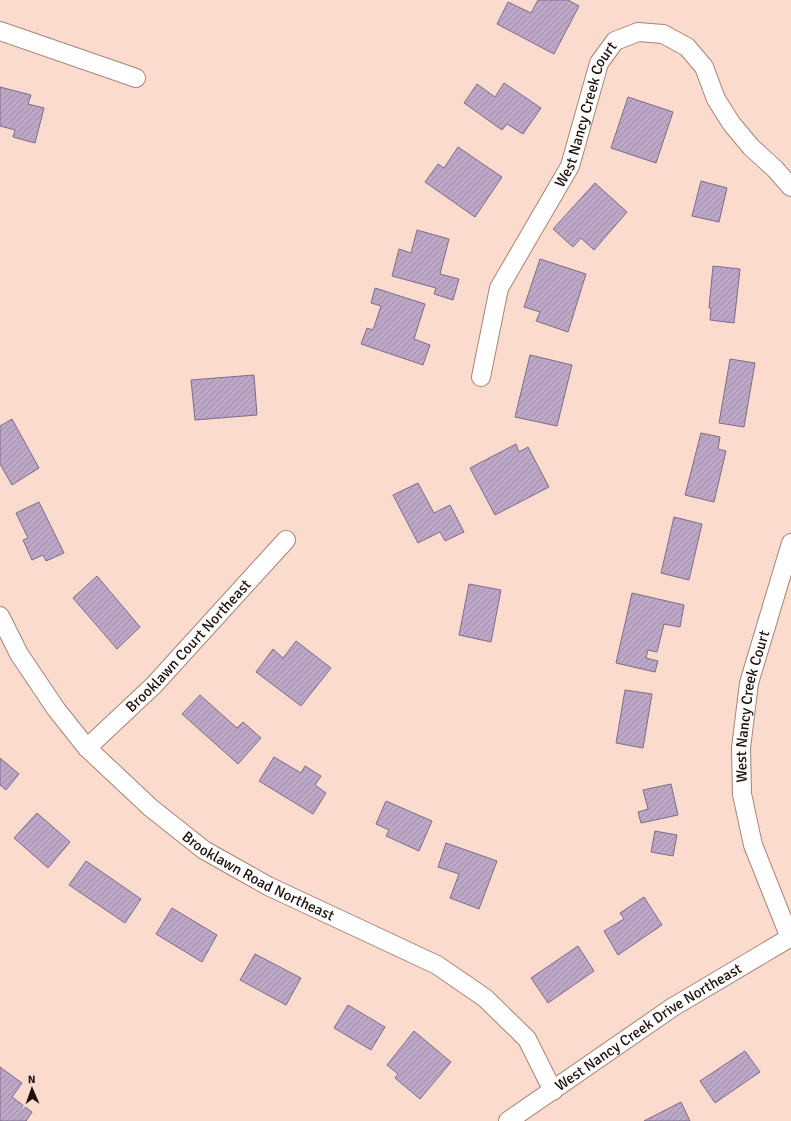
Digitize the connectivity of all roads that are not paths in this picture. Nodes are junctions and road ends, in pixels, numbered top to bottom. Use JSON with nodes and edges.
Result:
{"nodes":[{"id":1,"x":0,"y":31,"type":"edge"},
{"id":2,"x":136,"y":78,"type":"dead end"},
{"id":3,"x":791,"y":187,"type":"edge"},
{"id":4,"x":481,"y":377,"type":"dead end"},
{"id":5,"x":286,"y":540,"type":"dead end"},
{"id":6,"x":791,"y":543,"type":"edge"},
{"id":7,"x":0,"y":616,"type":"edge"},
{"id":8,"x":87,"y":748,"type":"junction"},
{"id":9,"x":791,"y":937,"type":"edge"},
{"id":10,"x":553,"y":1091,"type":"junction"},
{"id":11,"x":508,"y":1121,"type":"edge"}],
"edges":[{"from":1,"to":2,"type":"street"},
{"from":3,"to":4,"type":"street","name":"West Nancy Creek Court"},
{"from":5,"to":8,"type":"street","name":"Brooklawn Court Northeast"},
{"from":6,"to":9,"type":"street","name":"West Nancy Creek Court"},
{"from":7,"to":8,"type":"street","name":"Brooklawn Road Northeast"},
{"from":8,"to":10,"type":"street","name":"Brooklawn Road Northeast"},
{"from":9,"to":10,"type":"street","name":"West Nancy Creek Drive Northeast"},
{"from":10,"to":11,"type":"street","name":"West Nancy Creek Drive Northeast"}]}
